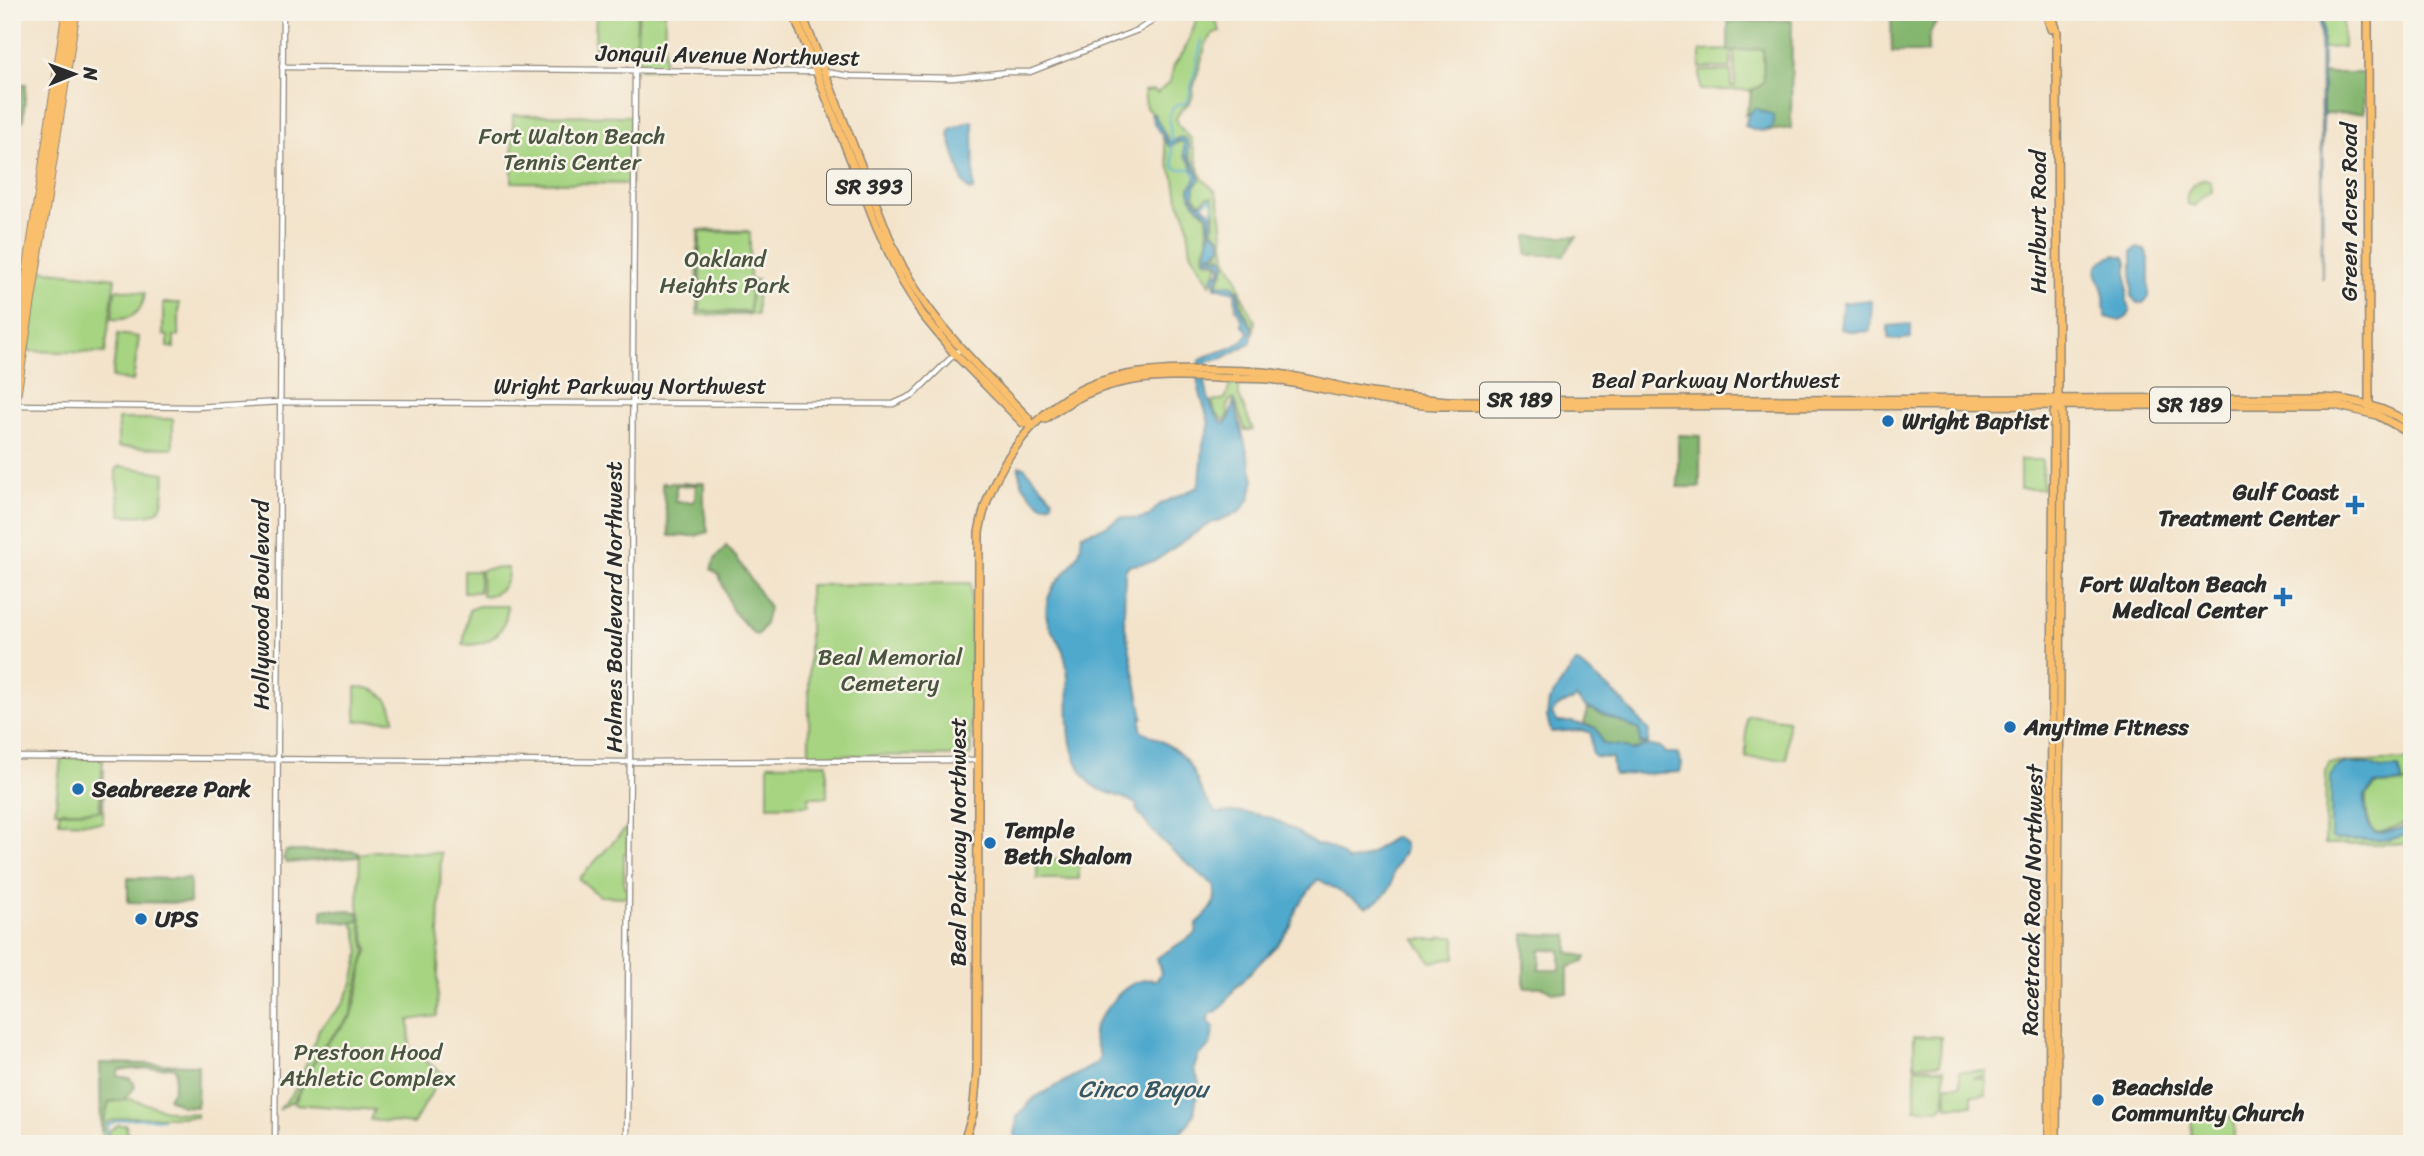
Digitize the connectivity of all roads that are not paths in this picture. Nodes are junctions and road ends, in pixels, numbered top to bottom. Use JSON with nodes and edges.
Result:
{"nodes":[{"id":1,"x":67,"y":12,"type":"edge"},
{"id":2,"x":75,"y":12,"type":"edge"},
{"id":3,"x":283,"y":12,"type":"edge"},
{"id":4,"x":793,"y":12,"type":"edge"},
{"id":5,"x":801,"y":12,"type":"edge"},
{"id":6,"x":1159,"y":12,"type":"edge"},
{"id":7,"x":2049,"y":12,"type":"edge"},
{"id":8,"x":2368,"y":12,"type":"edge"},
{"id":9,"x":282,"y":67,"type":"junction"},
{"id":10,"x":635,"y":71,"type":"junction"},
{"id":11,"x":821,"y":72,"type":"junction"},
{"id":12,"x":60,"y":92,"type":"junction"},
{"id":13,"x":23,"y":329,"type":"junction"},
{"id":14,"x":957,"y":351,"type":"junction"},
{"id":15,"x":973,"y":372,"type":"junction"},
{"id":16,"x":1196,"y":374,"type":"junction"},
{"id":17,"x":1208,"y":374,"type":"junction"},
{"id":18,"x":12,"y":376,"type":"edge"},
{"id":19,"x":987,"y":376,"type":"junction"},
{"id":20,"x":1100,"y":381,"type":"junction"},
{"id":21,"x":2369,"y":385,"type":"junction"},
{"id":22,"x":1083,"y":394,"type":"junction"},
{"id":23,"x":2006,"y":398,"type":"junction"},
{"id":24,"x":1650,"y":399,"type":"junction"},
{"id":25,"x":1500,"y":400,"type":"junction"},
{"id":26,"x":1629,"y":400,"type":"junction"},
{"id":27,"x":279,"y":402,"type":"junction"},
{"id":28,"x":2058,"y":402,"type":"junction"},
{"id":29,"x":633,"y":403,"type":"junction"},
{"id":30,"x":13,"y":405,"type":"edge"},
{"id":31,"x":1636,"y":406,"type":"junction"},
{"id":32,"x":1999,"y":406,"type":"junction"},
{"id":33,"x":2040,"y":406,"type":"junction"},
{"id":34,"x":1493,"y":407,"type":"junction"},
{"id":35,"x":2369,"y":408,"type":"junction"},
{"id":36,"x":2394,"y":415,"type":"junction"},
{"id":37,"x":1027,"y":416,"type":"junction"},
{"id":38,"x":1041,"y":416,"type":"junction"},
{"id":39,"x":2054,"y":419,"type":"junction"},
{"id":40,"x":12,"y":420,"type":"edge"},
{"id":41,"x":2412,"y":425,"type":"edge"},
{"id":42,"x":1032,"y":426,"type":"junction"},
{"id":43,"x":2412,"y":434,"type":"edge"},
{"id":44,"x":12,"y":757,"type":"edge"},
{"id":45,"x":277,"y":760,"type":"junction"},
{"id":46,"x":977,"y":760,"type":"junction"},
{"id":47,"x":630,"y":762,"type":"junction"},
{"id":48,"x":2057,"y":1071,"type":"junction"},
{"id":49,"x":2050,"y":1077,"type":"junction"},
{"id":50,"x":275,"y":1144,"type":"edge"},
{"id":51,"x":627,"y":1144,"type":"edge"},
{"id":52,"x":963,"y":1144,"type":"edge"},
{"id":53,"x":2049,"y":1144,"type":"edge"},
{"id":54,"x":2056,"y":1144,"type":"edge"}],
"edges":[{"from":1,"to":12,"type":"highway"},
{"from":2,"to":12,"type":"highway"},
{"from":3,"to":9,"type":"street","name":"Hollywood Boulevard"},
{"from":4,"to":11,"type":"main road","number":"SR 393"},
{"from":5,"to":11,"type":"main road","number":"SR 393"},
{"from":6,"to":11,"type":"street","name":"Jonquil Avenue Northwest"},
{"from":7,"to":28,"type":"main road","name":"Hurlburt Road"},
{"from":8,"to":21,"type":"main road","name":"Green Acres Road"},
{"from":9,"to":10,"type":"street","name":"Jonquil Avenue Northwest"},
{"from":9,"to":27,"type":"street","name":"Hollywood Boulevard"},
{"from":10,"to":11,"type":"street","name":"Jonquil Avenue Northwest"},
{"from":10,"to":29,"type":"street","name":"Holmes Boulevard Northwest"},
{"from":11,"to":14,"type":"main road","number":"SR 393"},
{"from":12,"to":13,"type":"highway"},
{"from":13,"to":18,"type":"highway"},
{"from":13,"to":30,"type":"highway"},
{"from":14,"to":15,"type":"main road","number":"SR 393"},
{"from":14,"to":19,"type":"main road","number":"SR 393"},
{"from":14,"to":29,"type":"street","name":"Wright Parkway Northwest"},
{"from":15,"to":19,"type":"main road"},
{"from":15,"to":42,"type":"main road","number":"SR 393"},
{"from":16,"to":17,"type":"main road","name":"Beal Parkway Northwest","number":"SR 189"},
{"from":16,"to":20,"type":"main road","name":"Beal Parkway Northwest","number":"SR 189"},
{"from":16,"to":22,"type":"main road","name":"Beal Parkway Northwest","number":"SR 189"},
{"from":17,"to":25,"type":"main road","name":"Beal Parkway Northwest","number":"SR 189"},
{"from":17,"to":34,"type":"main road","name":"Beal Parkway Northwest","number":"SR 189"},
{"from":19,"to":37,"type":"main road","number":"SR 393"},
{"from":20,"to":22,"type":"main road"},
{"from":20,"to":38,"type":"main road","name":"Beal Parkway Northwest","number":"SR 189"},
{"from":21,"to":35,"type":"main road","name":"Green Acres Road"},
{"from":21,"to":36,"type":"main road"},
{"from":22,"to":42,"type":"main road","name":"Beal Parkway Northwest","number":"SR 189"},
{"from":23,"to":24,"type":"main road","name":"Beal Parkway Northwest","number":"SR 189"},
{"from":23,"to":28,"type":"main road","name":"Beal Parkway Northwest","number":"SR 189"},
{"from":23,"to":32,"type":"main road"},
{"from":24,"to":26,"type":"main road","name":"Beal Parkway Northwest","number":"SR 189"},
{"from":24,"to":31,"type":"main road"},
{"from":25,"to":26,"type":"main road","name":"Beal Parkway Northwest","number":"SR 189"},
{"from":25,"to":34,"type":"main road"},
{"from":26,"to":31,"type":"main road"},
{"from":27,"to":29,"type":"street","name":"Wright Parkway Northwest"},
{"from":27,"to":30,"type":"street","name":"Wright Parkway Northwest"},
{"from":27,"to":45,"type":"street","name":"Hollywood Boulevard"},
{"from":28,"to":33,"type":"main road","name":"Beal Parkway Northwest","number":"SR 189"},
{"from":28,"to":35,"type":"main road","name":"Beal Parkway Northwest","number":"SR 189"},
{"from":28,"to":39,"type":"main road","name":"Racetrack Road Northwest"},
{"from":28,"to":48,"type":"main road","name":"Racetrack Road Northwest"},
{"from":29,"to":47,"type":"street","name":"Holmes Boulevard Northwest"},
{"from":30,"to":40,"type":"highway"},
{"from":31,"to":32,"type":"main road","name":"Beal Parkway Northwest","number":"SR 189"},
{"from":31,"to":34,"type":"main road","name":"Beal Parkway Northwest","number":"SR 189"},
{"from":32,"to":33,"type":"main road","name":"Beal Parkway Northwest","number":"SR 189"},
{"from":33,"to":39,"type":"main road"},
{"from":35,"to":36,"type":"main road","name":"Beal Parkway Northwest","number":"SR 189"},
{"from":35,"to":43,"type":"main road","name":"Beal Parkway Northwest","number":"SR 189"},
{"from":36,"to":41,"type":"main road","name":"Beal Parkway Northwest","number":"SR 189"},
{"from":37,"to":38,"type":"main road"},
{"from":37,"to":42,"type":"main road","number":"SR 393"},
{"from":38,"to":42,"type":"main road","name":"Beal Parkway Northwest","number":"SR 189"},
{"from":39,"to":49,"type":"main road","name":"Racetrack Road Northwest"},
{"from":42,"to":46,"type":"main road","name":"Beal Parkway Northwest","number":"SR 189"},
{"from":44,"to":45,"type":"street"},
{"from":45,"to":47,"type":"street"},
{"from":45,"to":50,"type":"street","name":"Hollywood Boulevard"},
{"from":46,"to":47,"type":"street"},
{"from":46,"to":52,"type":"main road","name":"Beal Parkway Northwest","number":"SR 189"},
{"from":47,"to":51,"type":"street","name":"Holmes Boulevard Northwest"},
{"from":48,"to":49,"type":"main road"},
{"from":48,"to":54,"type":"main road","name":"Racetrack Road Northwest"},
{"from":49,"to":53,"type":"main road","name":"Racetrack Road Northwest"}]}
